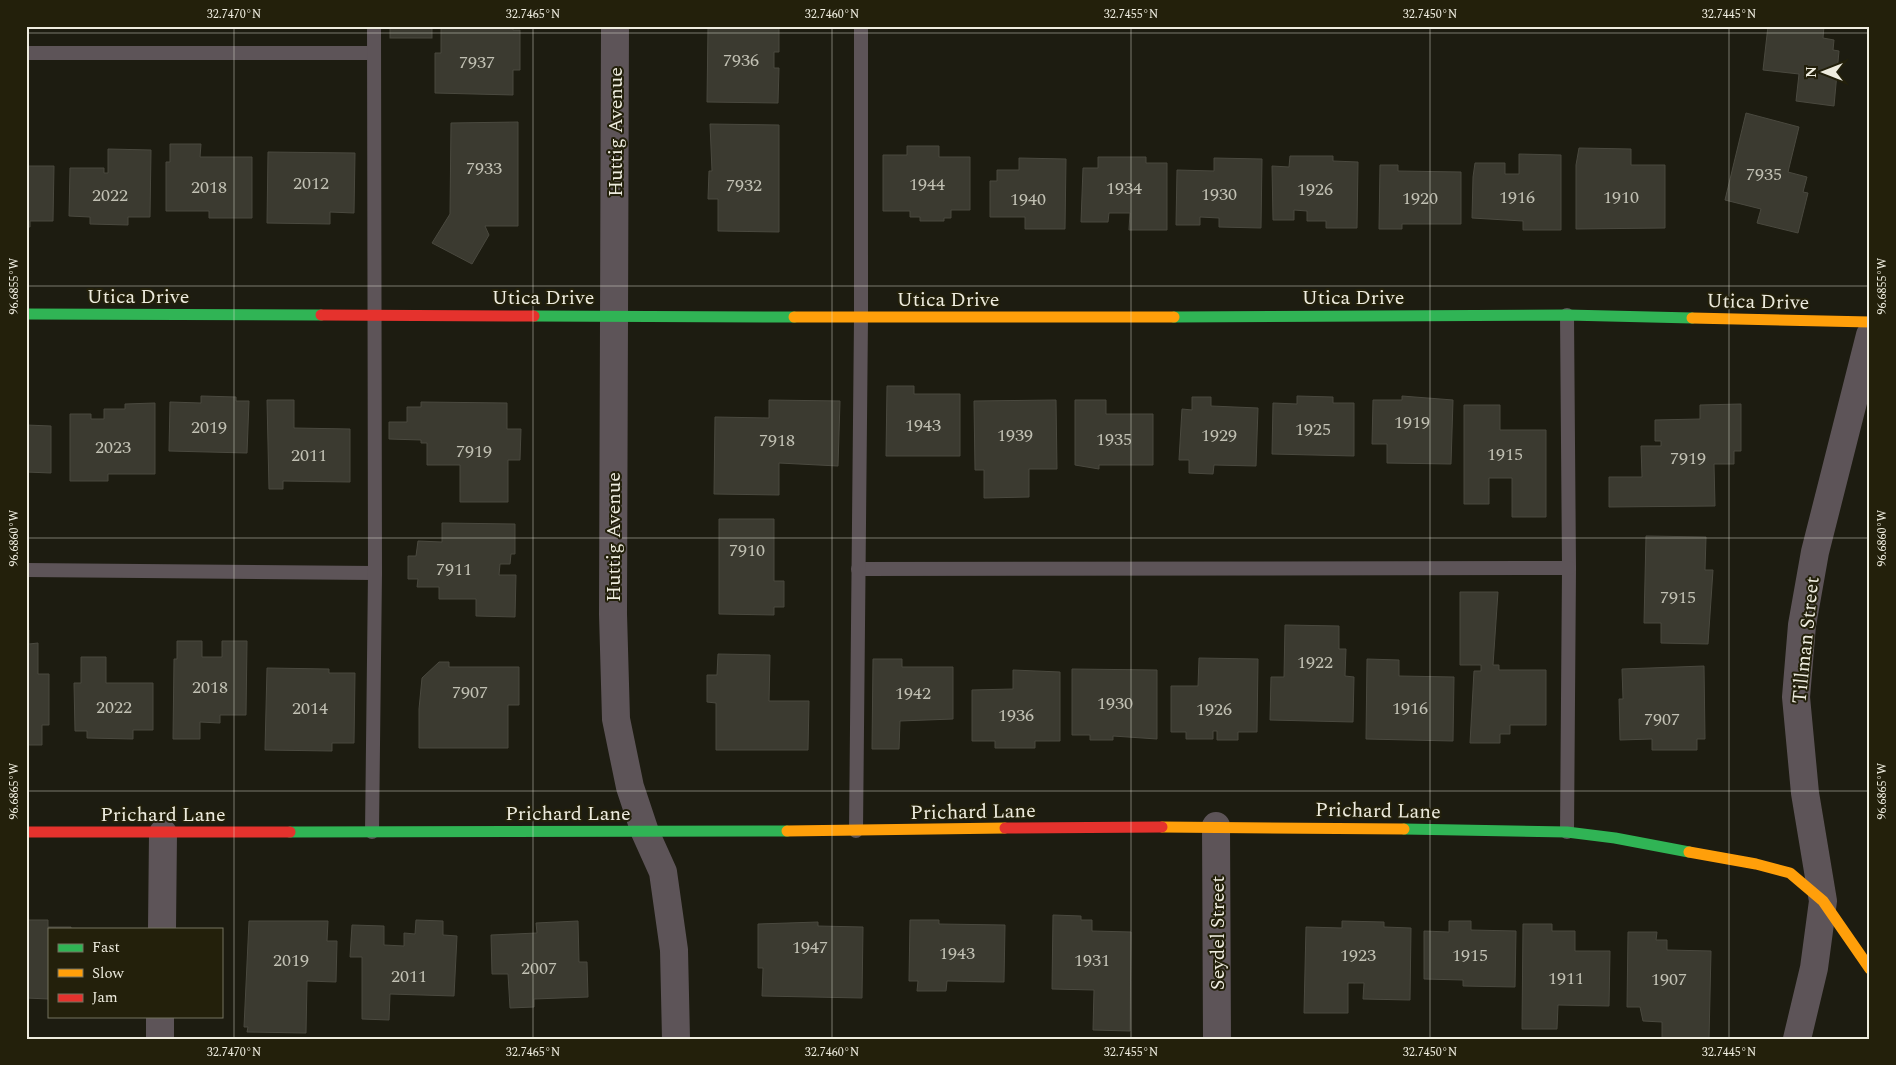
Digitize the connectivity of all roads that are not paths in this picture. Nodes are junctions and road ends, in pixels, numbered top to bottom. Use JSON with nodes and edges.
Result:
{"nodes":[{"id":1,"x":374,"y":26,"type":"edge"},
{"id":2,"x":615,"y":26,"type":"edge"},
{"id":3,"x":861,"y":26,"type":"edge"},
{"id":4,"x":26,"y":53,"type":"edge"},
{"id":5,"x":374,"y":53,"type":"junction"},
{"id":6,"x":26,"y":314,"type":"edge"},
{"id":7,"x":1567,"y":314,"type":"junction"},
{"id":8,"x":376,"y":316,"type":"junction"},
{"id":9,"x":614,"y":316,"type":"junction"},
{"id":10,"x":861,"y":318,"type":"junction"},
{"id":11,"x":1870,"y":322,"type":"edge"},
{"id":12,"x":1870,"y":335,"type":"edge"},
{"id":13,"x":1568,"y":568,"type":"junction"},
{"id":14,"x":858,"y":569,"type":"junction"},
{"id":15,"x":26,"y":570,"type":"edge"},
{"id":16,"x":376,"y":573,"type":"junction"},
{"id":17,"x":1216,"y":826,"type":"junction"},
{"id":18,"x":856,"y":831,"type":"junction"},
{"id":19,"x":26,"y":832,"type":"edge"},
{"id":20,"x":163,"y":832,"type":"junction"},
{"id":21,"x":372,"y":832,"type":"junction"},
{"id":22,"x":645,"y":832,"type":"junction"},
{"id":23,"x":1567,"y":832,"type":"junction"},
{"id":24,"x":1823,"y":901,"type":"junction"},
{"id":25,"x":162,"y":928,"type":"edge"},
{"id":26,"x":1870,"y":969,"type":"edge"},
{"id":27,"x":160,"y":1018,"type":"edge"},
{"id":28,"x":160,"y":1039,"type":"edge"},
{"id":29,"x":676,"y":1039,"type":"edge"},
{"id":30,"x":1217,"y":1039,"type":"edge"},
{"id":31,"x":1797,"y":1039,"type":"edge"}],
"edges":[{"from":1,"to":5,"type":"lane"},
{"from":2,"to":9,"type":"street","name":"Huttig Avenue"},
{"from":3,"to":10,"type":"lane"},
{"from":4,"to":5,"type":"lane"},
{"from":5,"to":8,"type":"lane"},
{"from":6,"to":8,"type":"street","name":"Utica Drive"},
{"from":7,"to":10,"type":"street","name":"Utica Drive"},
{"from":7,"to":11,"type":"street","name":"Utica Drive"},
{"from":7,"to":13,"type":"lane"},
{"from":8,"to":9,"type":"street","name":"Utica Drive"},
{"from":8,"to":16,"type":"lane"},
{"from":9,"to":10,"type":"street","name":"Utica Drive"},
{"from":9,"to":22,"type":"street","name":"Huttig Avenue"},
{"from":10,"to":14,"type":"lane"},
{"from":12,"to":24,"type":"street","name":"Tillman Street"},
{"from":13,"to":14,"type":"lane"},
{"from":13,"to":23,"type":"lane"},
{"from":14,"to":18,"type":"lane"},
{"from":15,"to":16,"type":"lane"},
{"from":16,"to":21,"type":"lane"},
{"from":17,"to":18,"type":"street","name":"Prichard Lane"},
{"from":17,"to":23,"type":"street","name":"Prichard Lane"},
{"from":17,"to":30,"type":"street","name":"Seydel Street"},
{"from":18,"to":22,"type":"street","name":"Prichard Lane"},
{"from":19,"to":20,"type":"street","name":"Prichard Lane"},
{"from":20,"to":21,"type":"street","name":"Prichard Lane"},
{"from":20,"to":25,"type":"street"},
{"from":21,"to":22,"type":"street","name":"Prichard Lane"},
{"from":22,"to":29,"type":"street","name":"Huttig Avenue"},
{"from":23,"to":24,"type":"street","name":"Prichard Lane"},
{"from":24,"to":26,"type":"street","name":"Prichard Lane"},
{"from":24,"to":31,"type":"street","name":"Tillman Street"},
{"from":27,"to":28,"type":"street"}]}
